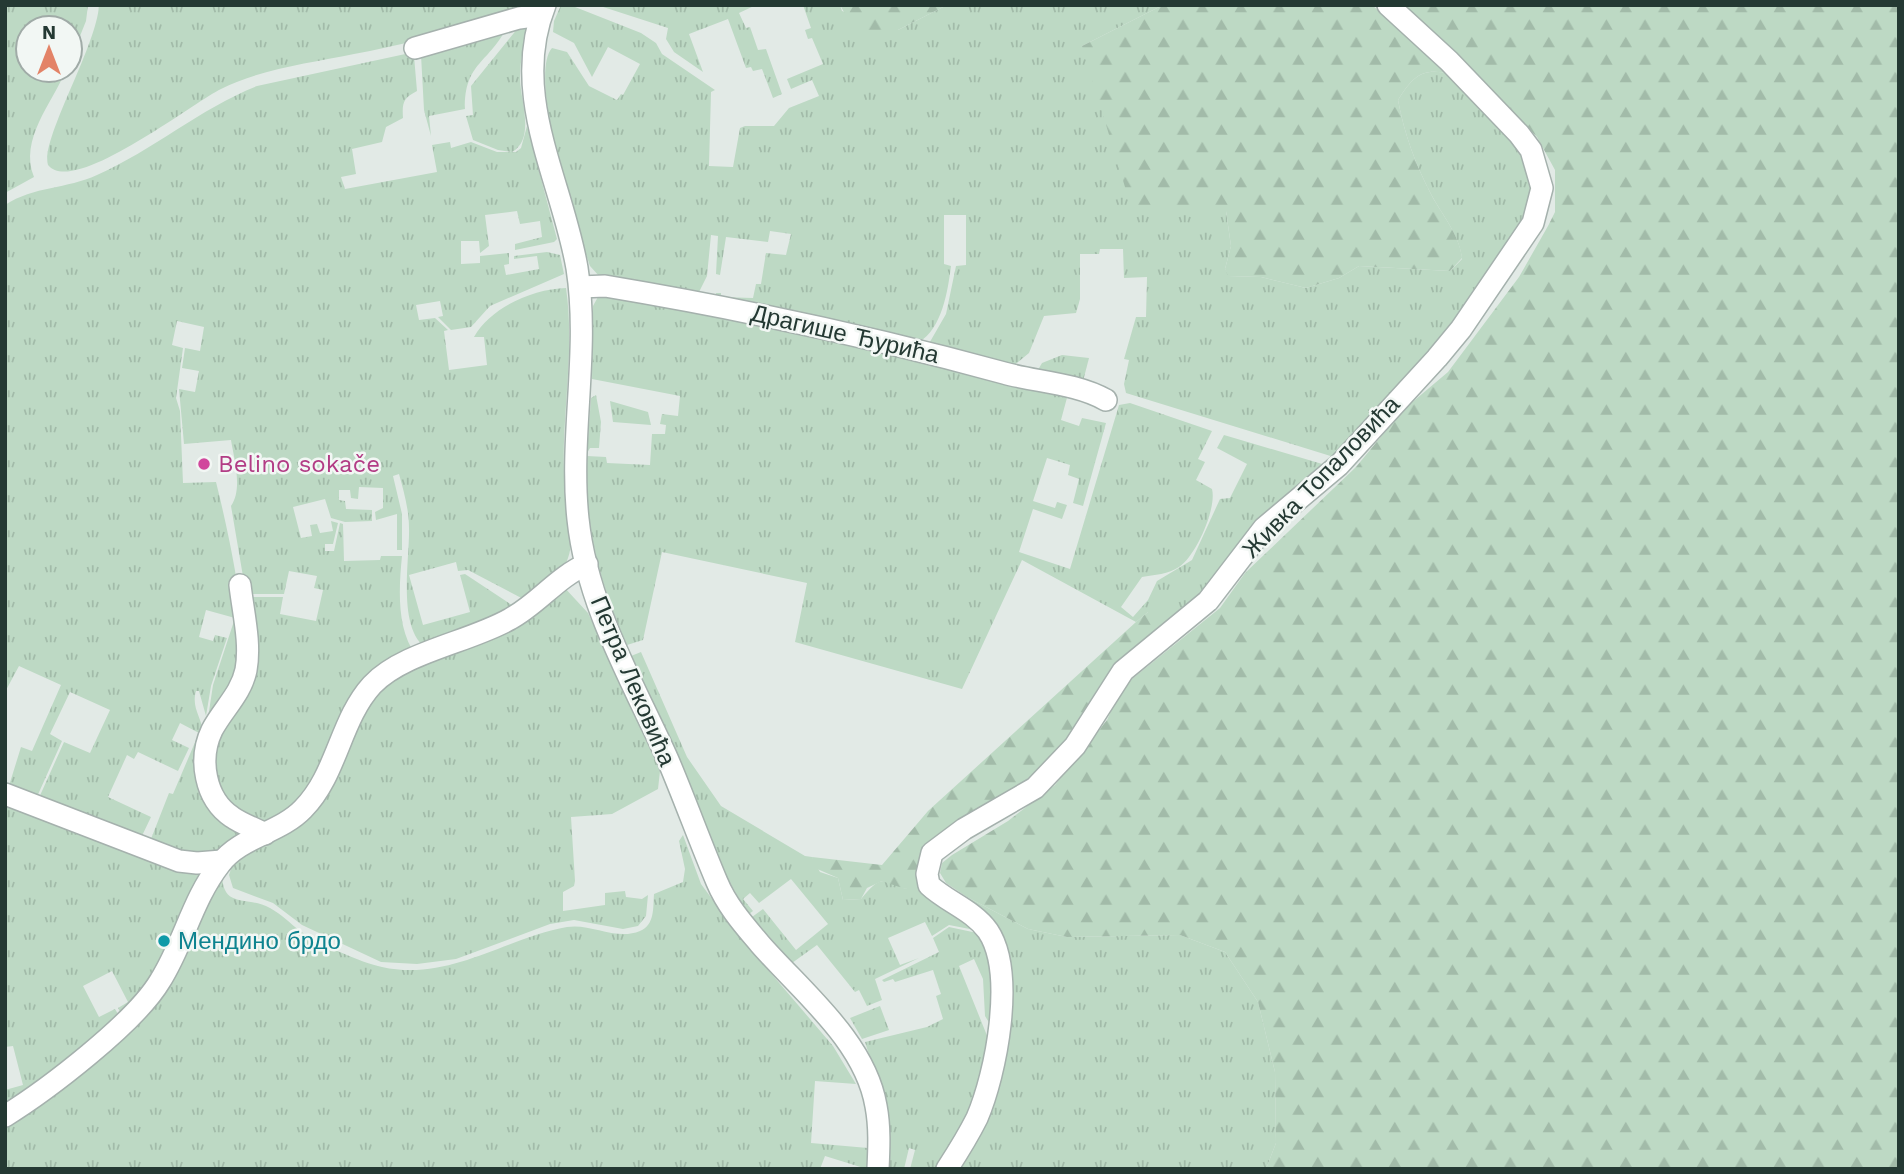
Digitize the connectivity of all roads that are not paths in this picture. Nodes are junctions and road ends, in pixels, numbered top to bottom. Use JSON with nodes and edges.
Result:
{"nodes":[{"id":1,"x":1388,"y":5,"type":"edge"},
{"id":2,"x":543,"y":10,"type":"edge"},
{"id":3,"x":415,"y":47,"type":"dead end"},
{"id":4,"x":580,"y":287,"type":"junction"},
{"id":5,"x":1106,"y":400,"type":"dead end"},
{"id":6,"x":587,"y":564,"type":"junction"},
{"id":7,"x":240,"y":585,"type":"dead end"},
{"id":8,"x":5,"y":794,"type":"edge"},
{"id":9,"x":265,"y":834,"type":"junction"},
{"id":10,"x":222,"y":861,"type":"junction"},
{"id":11,"x":5,"y":1116,"type":"edge"},
{"id":12,"x":878,"y":1169,"type":"edge"},
{"id":13,"x":947,"y":1169,"type":"edge"}],
"edges":[{"from":1,"to":13,"type":"street","name":"Живка Топаловића"},
{"from":2,"to":3,"type":"street","name":"Петра Лековића"},
{"from":2,"to":4,"type":"street","name":"Петра Лековића"},
{"from":4,"to":5,"type":"street","name":"Драгише Ђурића"},
{"from":4,"to":6,"type":"street","name":"Петра Лековића"},
{"from":6,"to":9,"type":"street"},
{"from":6,"to":12,"type":"street","name":"Петра Лековића"},
{"from":7,"to":9,"type":"street"},
{"from":8,"to":10,"type":"street"},
{"from":9,"to":10,"type":"street"},
{"from":10,"to":11,"type":"street"}]}
